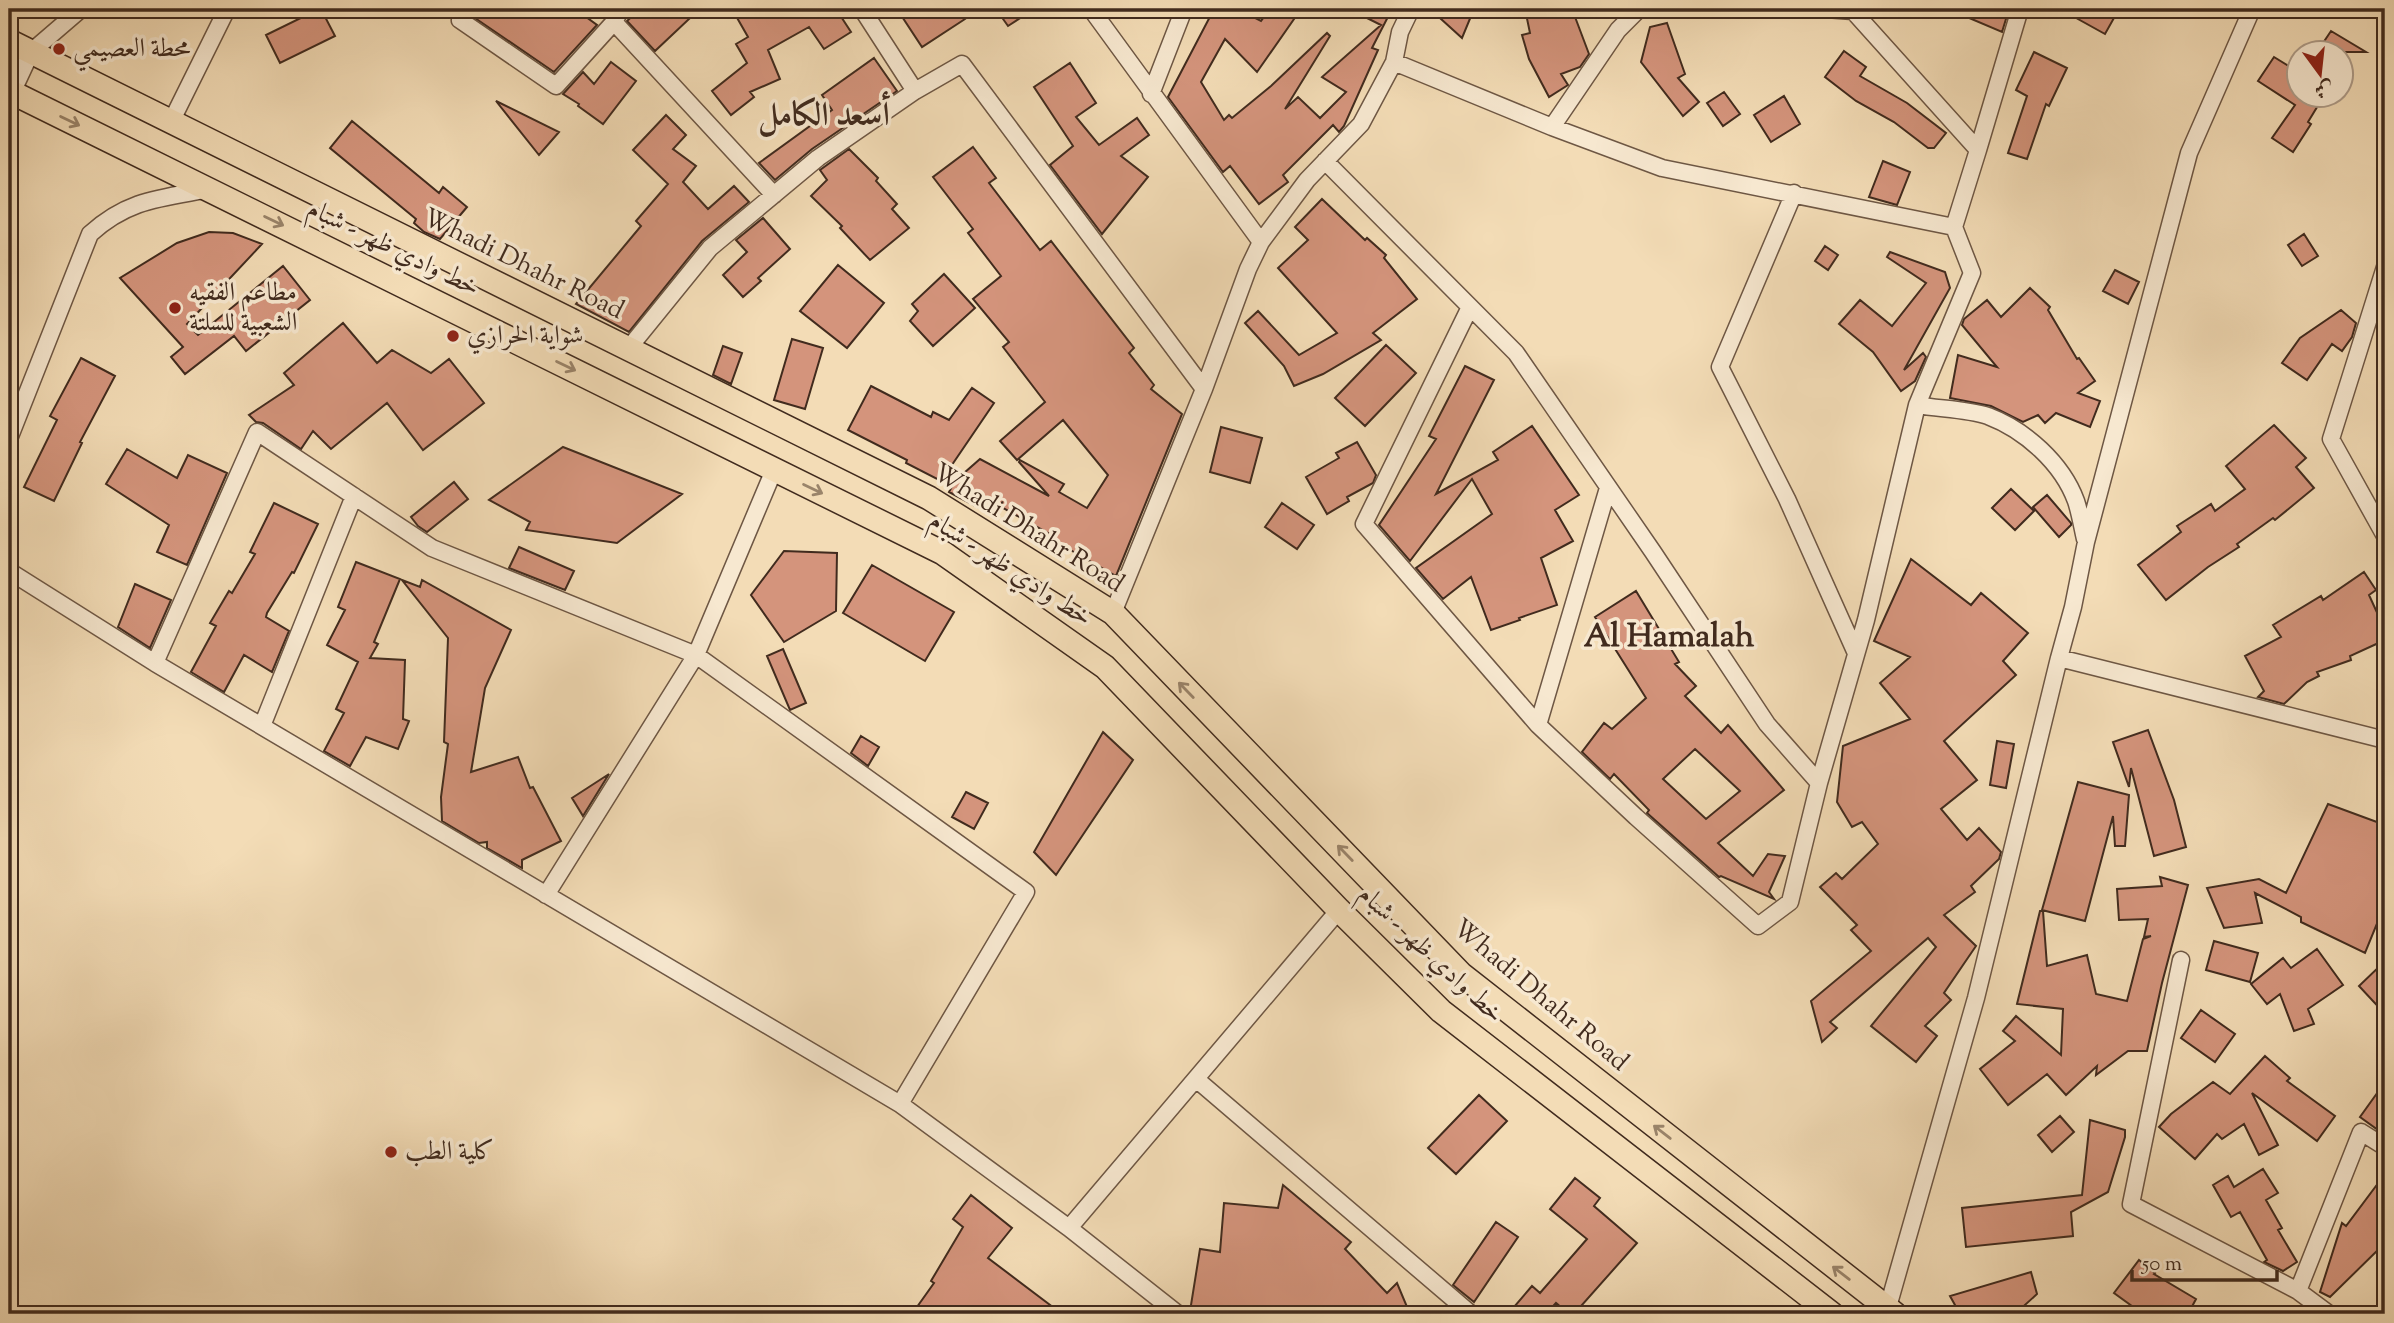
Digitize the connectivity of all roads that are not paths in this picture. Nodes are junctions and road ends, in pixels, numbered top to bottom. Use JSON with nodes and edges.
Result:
{"nodes":[{"id":1,"x":81,"y":9,"type":"edge"},
{"id":2,"x":227,"y":9,"type":"edge"},
{"id":3,"x":463,"y":9,"type":"edge"},
{"id":4,"x":862,"y":9,"type":"edge"},
{"id":5,"x":1091,"y":9,"type":"edge"},
{"id":6,"x":1184,"y":9,"type":"edge"},
{"id":7,"x":1410,"y":9,"type":"edge"},
{"id":8,"x":1639,"y":9,"type":"edge"},
{"id":9,"x":1826,"y":9,"type":"edge"},
{"id":10,"x":2020,"y":9,"type":"edge"},
{"id":11,"x":2252,"y":9,"type":"edge"},
{"id":12,"x":1854,"y":10,"type":"edge"},
{"id":13,"x":617,"y":15,"type":"edge"},
{"id":14,"x":9,"y":41,"type":"edge"},
{"id":15,"x":31,"y":52,"type":"junction"},
{"id":16,"x":1394,"y":62,"type":"junction"},
{"id":17,"x":915,"y":91,"type":"junction"},
{"id":18,"x":10,"y":92,"type":"edge"},
{"id":19,"x":1152,"y":94,"type":"junction"},
{"id":20,"x":171,"y":122,"type":"junction"},
{"id":21,"x":1552,"y":127,"type":"junction"},
{"id":22,"x":1978,"y":150,"type":"junction"},
{"id":23,"x":1325,"y":161,"type":"junction"},
{"id":24,"x":210,"y":190,"type":"junction"},
{"id":25,"x":1794,"y":193,"type":"junction"},
{"id":26,"x":774,"y":195,"type":"junction"},
{"id":27,"x":1954,"y":227,"type":"junction"},
{"id":28,"x":1261,"y":242,"type":"junction"},
{"id":29,"x":2385,"y":267,"type":"edge"},
{"id":30,"x":1470,"y":307,"type":"junction"},
{"id":31,"x":628,"y":349,"type":"junction"},
{"id":32,"x":1204,"y":389,"type":"junction"},
{"id":33,"x":1917,"y":405,"type":"junction"},
{"id":34,"x":9,"y":439,"type":"edge"},
{"id":35,"x":774,"y":470,"type":"junction"},
{"id":36,"x":1608,"y":488,"type":"junction"},
{"id":37,"x":354,"y":496,"type":"junction"},
{"id":38,"x":2385,"y":536,"type":"edge"},
{"id":39,"x":2086,"y":542,"type":"junction"},
{"id":40,"x":9,"y":571,"type":"edge"},
{"id":41,"x":1112,"y":613,"type":"junction"},
{"id":42,"x":1855,"y":651,"type":"junction"},
{"id":43,"x":696,"y":655,"type":"junction"},
{"id":44,"x":2059,"y":657,"type":"junction"},
{"id":45,"x":155,"y":663,"type":"junction"},
{"id":46,"x":1538,"y":725,"type":"junction"},
{"id":47,"x":262,"y":726,"type":"junction"},
{"id":48,"x":2385,"y":740,"type":"edge"},
{"id":49,"x":1819,"y":783,"type":"junction"},
{"id":50,"x":546,"y":895,"type":"junction"},
{"id":51,"x":1339,"y":910,"type":"junction"},
{"id":52,"x":2182,"y":960,"type":"dead end"},
{"id":53,"x":1196,"y":1079,"type":"junction"},
{"id":54,"x":900,"y":1104,"type":"junction"},
{"id":55,"x":2385,"y":1147,"type":"edge"},
{"id":56,"x":1069,"y":1228,"type":"junction"},
{"id":57,"x":2298,"y":1291,"type":"junction"},
{"id":58,"x":1889,"y":1313,"type":"edge"},
{"id":59,"x":1178,"y":1314,"type":"edge"},
{"id":60,"x":1471,"y":1314,"type":"edge"},
{"id":61,"x":1832,"y":1314,"type":"edge"},
{"id":62,"x":2329,"y":1314,"type":"edge"}],
"edges":[{"from":1,"to":15,"type":"street"},
{"from":2,"to":20,"type":"street"},
{"from":3,"to":13,"type":"street"},
{"from":4,"to":17,"type":"street"},
{"from":5,"to":19,"type":"street"},
{"from":6,"to":19,"type":"street"},
{"from":7,"to":16,"type":"street"},
{"from":8,"to":21,"type":"street"},
{"from":9,"to":12,"type":"street"},
{"from":10,"to":22,"type":"street"},
{"from":11,"to":39,"type":"street"},
{"from":12,"to":22,"type":"street"},
{"from":13,"to":26,"type":"street"},
{"from":14,"to":15,"type":"main road","name":"Whadi Dhahr Road"},
{"from":15,"to":18,"type":"street"},
{"from":15,"to":20,"type":"main road","name":"Whadi Dhahr Road"},
{"from":16,"to":21,"type":"street"},
{"from":16,"to":23,"type":"street"},
{"from":17,"to":26,"type":"street"},
{"from":17,"to":32,"type":"street"},
{"from":18,"to":24,"type":"main road","name":"خط وادي ظهر - شبام","one_way":true},
{"from":19,"to":28,"type":"street"},
{"from":20,"to":31,"type":"main road","name":"Whadi Dhahr Road"},
{"from":21,"to":25,"type":"street"},
{"from":22,"to":27,"type":"street"},
{"from":23,"to":28,"type":"street"},
{"from":23,"to":30,"type":"street"},
{"from":24,"to":34,"type":"street"},
{"from":24,"to":35,"type":"main road","name":"خط وادي ظهر - شبام","one_way":true},
{"from":25,"to":27,"type":"street"},
{"from":25,"to":42,"type":"street"},
{"from":26,"to":31,"type":"street"},
{"from":27,"to":33,"type":"street"},
{"from":28,"to":32,"type":"street"},
{"from":29,"to":38,"type":"street"},
{"from":30,"to":36,"type":"street"},
{"from":30,"to":46,"type":"street"},
{"from":31,"to":41,"type":"main road","name":"Whadi Dhahr Road"},
{"from":32,"to":41,"type":"street"},
{"from":33,"to":39,"type":"street"},
{"from":33,"to":42,"type":"street"},
{"from":35,"to":43,"type":"street"},
{"from":35,"to":51,"type":"main road","name":"خط وادي ظهر - شبام","one_way":true},
{"from":36,"to":46,"type":"street"},
{"from":36,"to":49,"type":"street"},
{"from":37,"to":43,"type":"street"},
{"from":37,"to":45,"type":"street"},
{"from":37,"to":47,"type":"street"},
{"from":39,"to":44,"type":"street"},
{"from":40,"to":45,"type":"street"},
{"from":58,"to":41,"type":"main road","name":"Whadi Dhahr Road","one_way":true},
{"from":42,"to":49,"type":"street"},
{"from":43,"to":50,"type":"street"},
{"from":43,"to":54,"type":"street"},
{"from":44,"to":48,"type":"street"},
{"from":44,"to":58,"type":"street"},
{"from":45,"to":47,"type":"street"},
{"from":46,"to":49,"type":"street"},
{"from":47,"to":50,"type":"street"},
{"from":50,"to":54,"type":"street"},
{"from":51,"to":53,"type":"street"},
{"from":51,"to":61,"type":"main road","name":"خط وادي ظهر - شبام"},
{"from":52,"to":57,"type":"street"},
{"from":53,"to":56,"type":"street"},
{"from":53,"to":60,"type":"street"},
{"from":54,"to":56,"type":"street"},
{"from":55,"to":57,"type":"street"},
{"from":56,"to":59,"type":"street"},
{"from":57,"to":62,"type":"street"}]}
